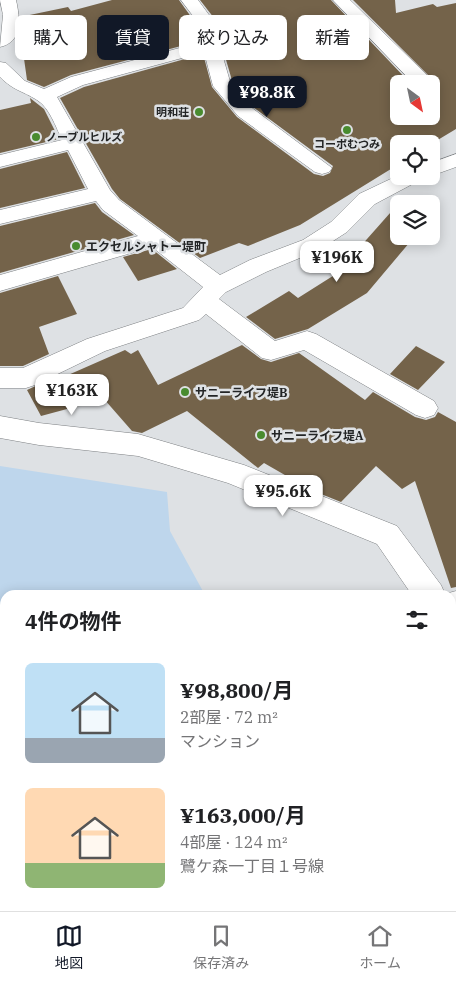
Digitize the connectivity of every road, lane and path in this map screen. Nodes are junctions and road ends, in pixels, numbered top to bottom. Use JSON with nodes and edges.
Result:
{"nodes":[{"id":1,"x":8,"y":0,"type":"edge"},
{"id":2,"x":189,"y":0,"type":"edge"},
{"id":3,"x":346,"y":0,"type":"edge"},
{"id":4,"x":201,"y":15,"type":"edge"},
{"id":5,"x":0,"y":42,"type":"edge"},
{"id":6,"x":179,"y":54,"type":"edge"},
{"id":7,"x":215,"y":60,"type":"edge"},
{"id":8,"x":2,"y":72,"type":"edge"},
{"id":9,"x":416,"y":75,"type":"edge"},
{"id":10,"x":44,"y":96,"type":"junction"},
{"id":11,"x":73,"y":143,"type":"junction"},
{"id":12,"x":0,"y":161,"type":"edge"},
{"id":13,"x":322,"y":168,"type":"dead end"},
{"id":14,"x":396,"y":185,"type":"edge"},
{"id":15,"x":101,"y":193,"type":"junction"},
{"id":16,"x":0,"y":217,"type":"edge"},
{"id":17,"x":154,"y":239,"type":"junction"},
{"id":18,"x":0,"y":283,"type":"edge"},
{"id":19,"x":211,"y":293,"type":"junction"},
{"id":20,"x":0,"y":378,"type":"edge"},
{"id":21,"x":425,"y":408,"type":"dead end"},
{"id":22,"x":0,"y":427,"type":"edge"},
{"id":23,"x":426,"y":590,"type":"edge"}],
"edges":[{"from":1,"to":5,"type":"street"},
{"from":2,"to":4,"type":"street"},
{"from":3,"to":9,"type":"street"},
{"from":6,"to":10,"type":"street"},
{"from":7,"to":13,"type":"street"},
{"from":8,"to":10,"type":"street"},
{"from":10,"to":11,"type":"street"},
{"from":11,"to":12,"type":"street"},
{"from":11,"to":15,"type":"street"},
{"from":14,"to":19,"type":"street"},
{"from":15,"to":16,"type":"street"},
{"from":15,"to":17,"type":"street"},
{"from":17,"to":18,"type":"street"},
{"from":17,"to":19,"type":"street"},
{"from":19,"to":20,"type":"street"},
{"from":19,"to":21,"type":"street"},
{"from":22,"to":23,"type":"street"}]}
